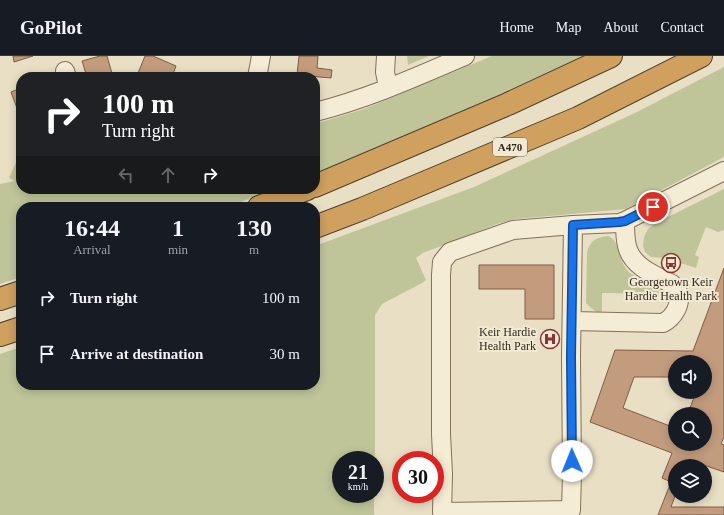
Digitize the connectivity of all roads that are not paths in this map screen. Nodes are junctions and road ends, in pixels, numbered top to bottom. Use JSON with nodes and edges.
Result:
{"nodes":[{"id":1,"x":261,"y":56,"type":"edge"},
{"id":2,"x":386,"y":56,"type":"edge"},
{"id":3,"x":465,"y":56,"type":"edge"},
{"id":4,"x":611,"y":56,"type":"edge"},
{"id":5,"x":701,"y":56,"type":"edge"},
{"id":6,"x":258,"y":72,"type":"edge"},
{"id":7,"x":388,"y":87,"type":"junction"},
{"id":8,"x":320,"y":111,"type":"edge"},
{"id":9,"x":724,"y":171,"type":"edge"},
{"id":10,"x":320,"y":184,"type":"edge"},
{"id":11,"x":294,"y":194,"type":"edge"},
{"id":12,"x":272,"y":202,"type":"edge"},
{"id":13,"x":625,"y":221,"type":"junction"},
{"id":14,"x":320,"y":225,"type":"edge"},
{"id":15,"x":573,"y":225,"type":"junction"},
{"id":16,"x":16,"y":294,"type":"edge"},
{"id":17,"x":0,"y":299,"type":"edge"},
{"id":18,"x":572,"y":321,"type":"junction"},
{"id":19,"x":16,"y":330,"type":"edge"},
{"id":20,"x":0,"y":335,"type":"edge"}],
"edges":[{"from":1,"to":6,"type":"street"},
{"from":2,"to":7,"type":"street"},
{"from":3,"to":7,"type":"street"},
{"from":4,"to":10,"type":"highway"},
{"from":5,"to":14,"type":"highway","number":"A470"},
{"from":7,"to":8,"type":"street"},
{"from":9,"to":13,"type":"street"},
{"from":11,"to":12,"type":"highway"},
{"from":13,"to":15,"type":"street"},
{"from":13,"to":18,"type":"street"},
{"from":15,"to":18,"type":"street"},
{"from":15,"to":18,"type":"street"},
{"from":16,"to":17,"type":"highway"},
{"from":19,"to":20,"type":"highway"}]}
